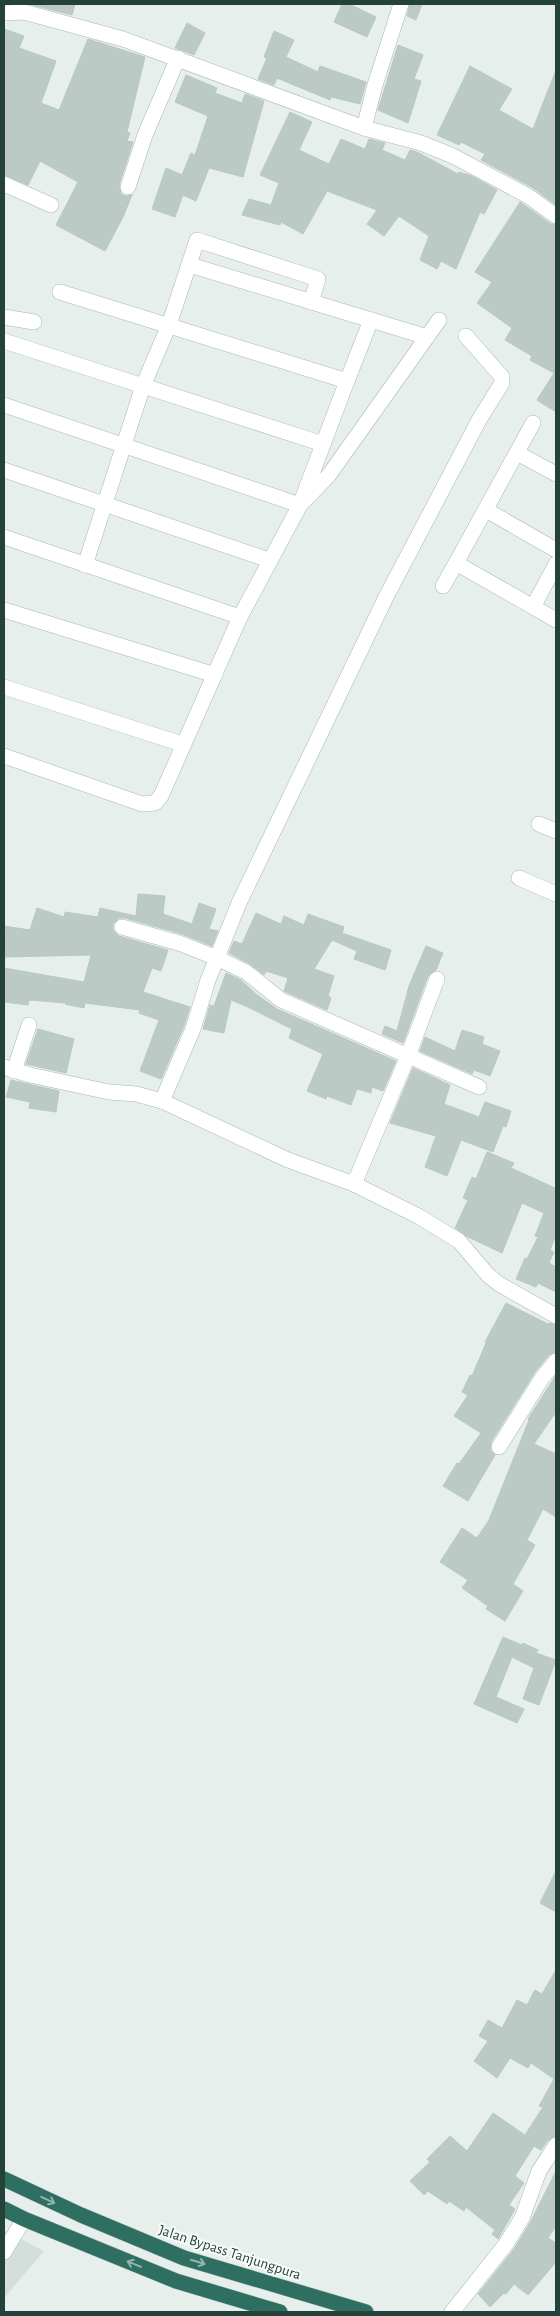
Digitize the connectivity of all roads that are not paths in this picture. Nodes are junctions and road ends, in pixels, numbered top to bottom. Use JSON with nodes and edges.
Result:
{"nodes":[{"id":1,"x":401,"y":4,"type":"edge"},
{"id":2,"x":4,"y":13,"type":"edge"},
{"id":3,"x":178,"y":58,"type":"junction"},
{"id":4,"x":364,"y":128,"type":"junction"},
{"id":5,"x":4,"y":184,"type":"edge"},
{"id":6,"x":128,"y":187,"type":"dead end"},
{"id":7,"x":51,"y":205,"type":"dead end"},
{"id":8,"x":556,"y":216,"type":"edge"},
{"id":9,"x":190,"y":265,"type":"junction"},
{"id":10,"x":60,"y":292,"type":"dead end"},
{"id":11,"x":311,"y":302,"type":"junction"},
{"id":12,"x":4,"y":317,"type":"edge"},
{"id":13,"x":371,"y":320,"type":"junction"},
{"id":14,"x":440,"y":320,"type":"dead end"},
{"id":15,"x":34,"y":322,"type":"dead end"},
{"id":16,"x":169,"y":325,"type":"junction"},
{"id":17,"x":466,"y":336,"type":"dead end"},
{"id":18,"x":427,"y":337,"type":"junction"},
{"id":19,"x":4,"y":342,"type":"edge"},
{"id":20,"x":347,"y":381,"type":"junction"},
{"id":21,"x":143,"y":386,"type":"junction"},
{"id":22,"x":4,"y":406,"type":"edge"},
{"id":23,"x":533,"y":424,"type":"dead end"},
{"id":24,"x":323,"y":444,"type":"junction"},
{"id":25,"x":124,"y":446,"type":"junction"},
{"id":26,"x":517,"y":453,"type":"junction"},
{"id":27,"x":4,"y":470,"type":"edge"},
{"id":28,"x":556,"y":474,"type":"edge"},
{"id":29,"x":104,"y":505,"type":"junction"},
{"id":30,"x":300,"y":505,"type":"junction"},
{"id":31,"x":486,"y":510,"type":"junction"},
{"id":32,"x":4,"y":537,"type":"edge"},
{"id":33,"x":556,"y":550,"type":"edge"},
{"id":34,"x":269,"y":560,"type":"junction"},
{"id":35,"x":456,"y":563,"type":"junction"},
{"id":36,"x":556,"y":564,"type":"edge"},
{"id":37,"x":85,"y":565,"type":"junction"},
{"id":38,"x":443,"y":586,"type":"dead end"},
{"id":39,"x":533,"y":607,"type":"junction"},
{"id":40,"x":4,"y":610,"type":"edge"},
{"id":41,"x":240,"y":618,"type":"junction"},
{"id":42,"x":556,"y":620,"type":"edge"},
{"id":43,"x":215,"y":675,"type":"junction"},
{"id":44,"x":4,"y":687,"type":"edge"},
{"id":45,"x":182,"y":744,"type":"junction"},
{"id":46,"x":4,"y":756,"type":"edge"},
{"id":47,"x":539,"y":824,"type":"dead end"},
{"id":48,"x":556,"y":831,"type":"edge"},
{"id":49,"x":519,"y":878,"type":"dead end"},
{"id":50,"x":556,"y":894,"type":"edge"},
{"id":51,"x":122,"y":927,"type":"dead end"},
{"id":52,"x":217,"y":958,"type":"junction"},
{"id":53,"x":437,"y":979,"type":"dead end"},
{"id":54,"x":29,"y":1025,"type":"dead end"},
{"id":55,"x":408,"y":1056,"type":"junction"},
{"id":56,"x":9,"y":1069,"type":"edge"},
{"id":57,"x":480,"y":1087,"type":"dead end"},
{"id":58,"x":162,"y":1101,"type":"junction"},
{"id":59,"x":354,"y":1184,"type":"junction"},
{"id":60,"x":556,"y":1316,"type":"edge"},
{"id":61,"x":556,"y":1361,"type":"edge"},
{"id":62,"x":500,"y":1447,"type":"dead end"},
{"id":63,"x":556,"y":2145,"type":"edge"},
{"id":64,"x":4,"y":2179,"type":"edge"},
{"id":65,"x":4,"y":2209,"type":"edge"},
{"id":66,"x":24,"y":2219,"type":"junction"},
{"id":67,"x":4,"y":2252,"type":"edge"},
{"id":68,"x":280,"y":2312,"type":"edge"},
{"id":69,"x":366,"y":2312,"type":"edge"},
{"id":70,"x":452,"y":2312,"type":"edge"}],
"edges":[{"from":1,"to":4,"type":"street"},
{"from":2,"to":3,"type":"street"},
{"from":3,"to":4,"type":"street"},
{"from":3,"to":6,"type":"street"},
{"from":4,"to":8,"type":"street"},
{"from":5,"to":7,"type":"street"},
{"from":9,"to":11,"type":"street"},
{"from":9,"to":11,"type":"street"},
{"from":9,"to":16,"type":"street"},
{"from":10,"to":16,"type":"street"},
{"from":11,"to":13,"type":"street"},
{"from":12,"to":15,"type":"street"},
{"from":13,"to":18,"type":"street"},
{"from":13,"to":20,"type":"street"},
{"from":14,"to":18,"type":"street"},
{"from":16,"to":20,"type":"street"},
{"from":16,"to":21,"type":"street"},
{"from":17,"to":52,"type":"street"},
{"from":18,"to":30,"type":"street"},
{"from":19,"to":21,"type":"street"},
{"from":20,"to":24,"type":"street"},
{"from":21,"to":24,"type":"street"},
{"from":21,"to":25,"type":"street"},
{"from":22,"to":25,"type":"street"},
{"from":23,"to":26,"type":"street"},
{"from":24,"to":30,"type":"street"},
{"from":25,"to":29,"type":"street"},
{"from":25,"to":30,"type":"street"},
{"from":26,"to":28,"type":"street"},
{"from":26,"to":31,"type":"street"},
{"from":27,"to":29,"type":"street"},
{"from":29,"to":34,"type":"street"},
{"from":29,"to":37,"type":"street"},
{"from":30,"to":34,"type":"street"},
{"from":31,"to":33,"type":"street"},
{"from":31,"to":35,"type":"street"},
{"from":32,"to":37,"type":"street"},
{"from":34,"to":41,"type":"street"},
{"from":35,"to":38,"type":"street"},
{"from":35,"to":39,"type":"street"},
{"from":36,"to":39,"type":"street"},
{"from":37,"to":41,"type":"street"},
{"from":39,"to":42,"type":"street"},
{"from":40,"to":43,"type":"street"},
{"from":41,"to":43,"type":"street"},
{"from":43,"to":45,"type":"street"},
{"from":44,"to":45,"type":"street"},
{"from":45,"to":46,"type":"street"},
{"from":47,"to":48,"type":"street"},
{"from":49,"to":50,"type":"street"},
{"from":51,"to":52,"type":"street"},
{"from":52,"to":55,"type":"street"},
{"from":52,"to":58,"type":"street"},
{"from":53,"to":55,"type":"street"},
{"from":54,"to":56,"type":"street"},
{"from":55,"to":57,"type":"street"},
{"from":55,"to":59,"type":"street"},
{"from":56,"to":58,"type":"street"},
{"from":58,"to":59,"type":"street"},
{"from":59,"to":60,"type":"street"},
{"from":61,"to":62,"type":"street"},
{"from":63,"to":70,"type":"street"},
{"from":64,"to":69,"type":"highway","name":"Jalan Bypass Tanjungpura","one_way":true},
{"from":65,"to":66,"type":"highway"},
{"from":66,"to":67,"type":"street"},
{"from":68,"to":66,"type":"highway","one_way":true}]}
